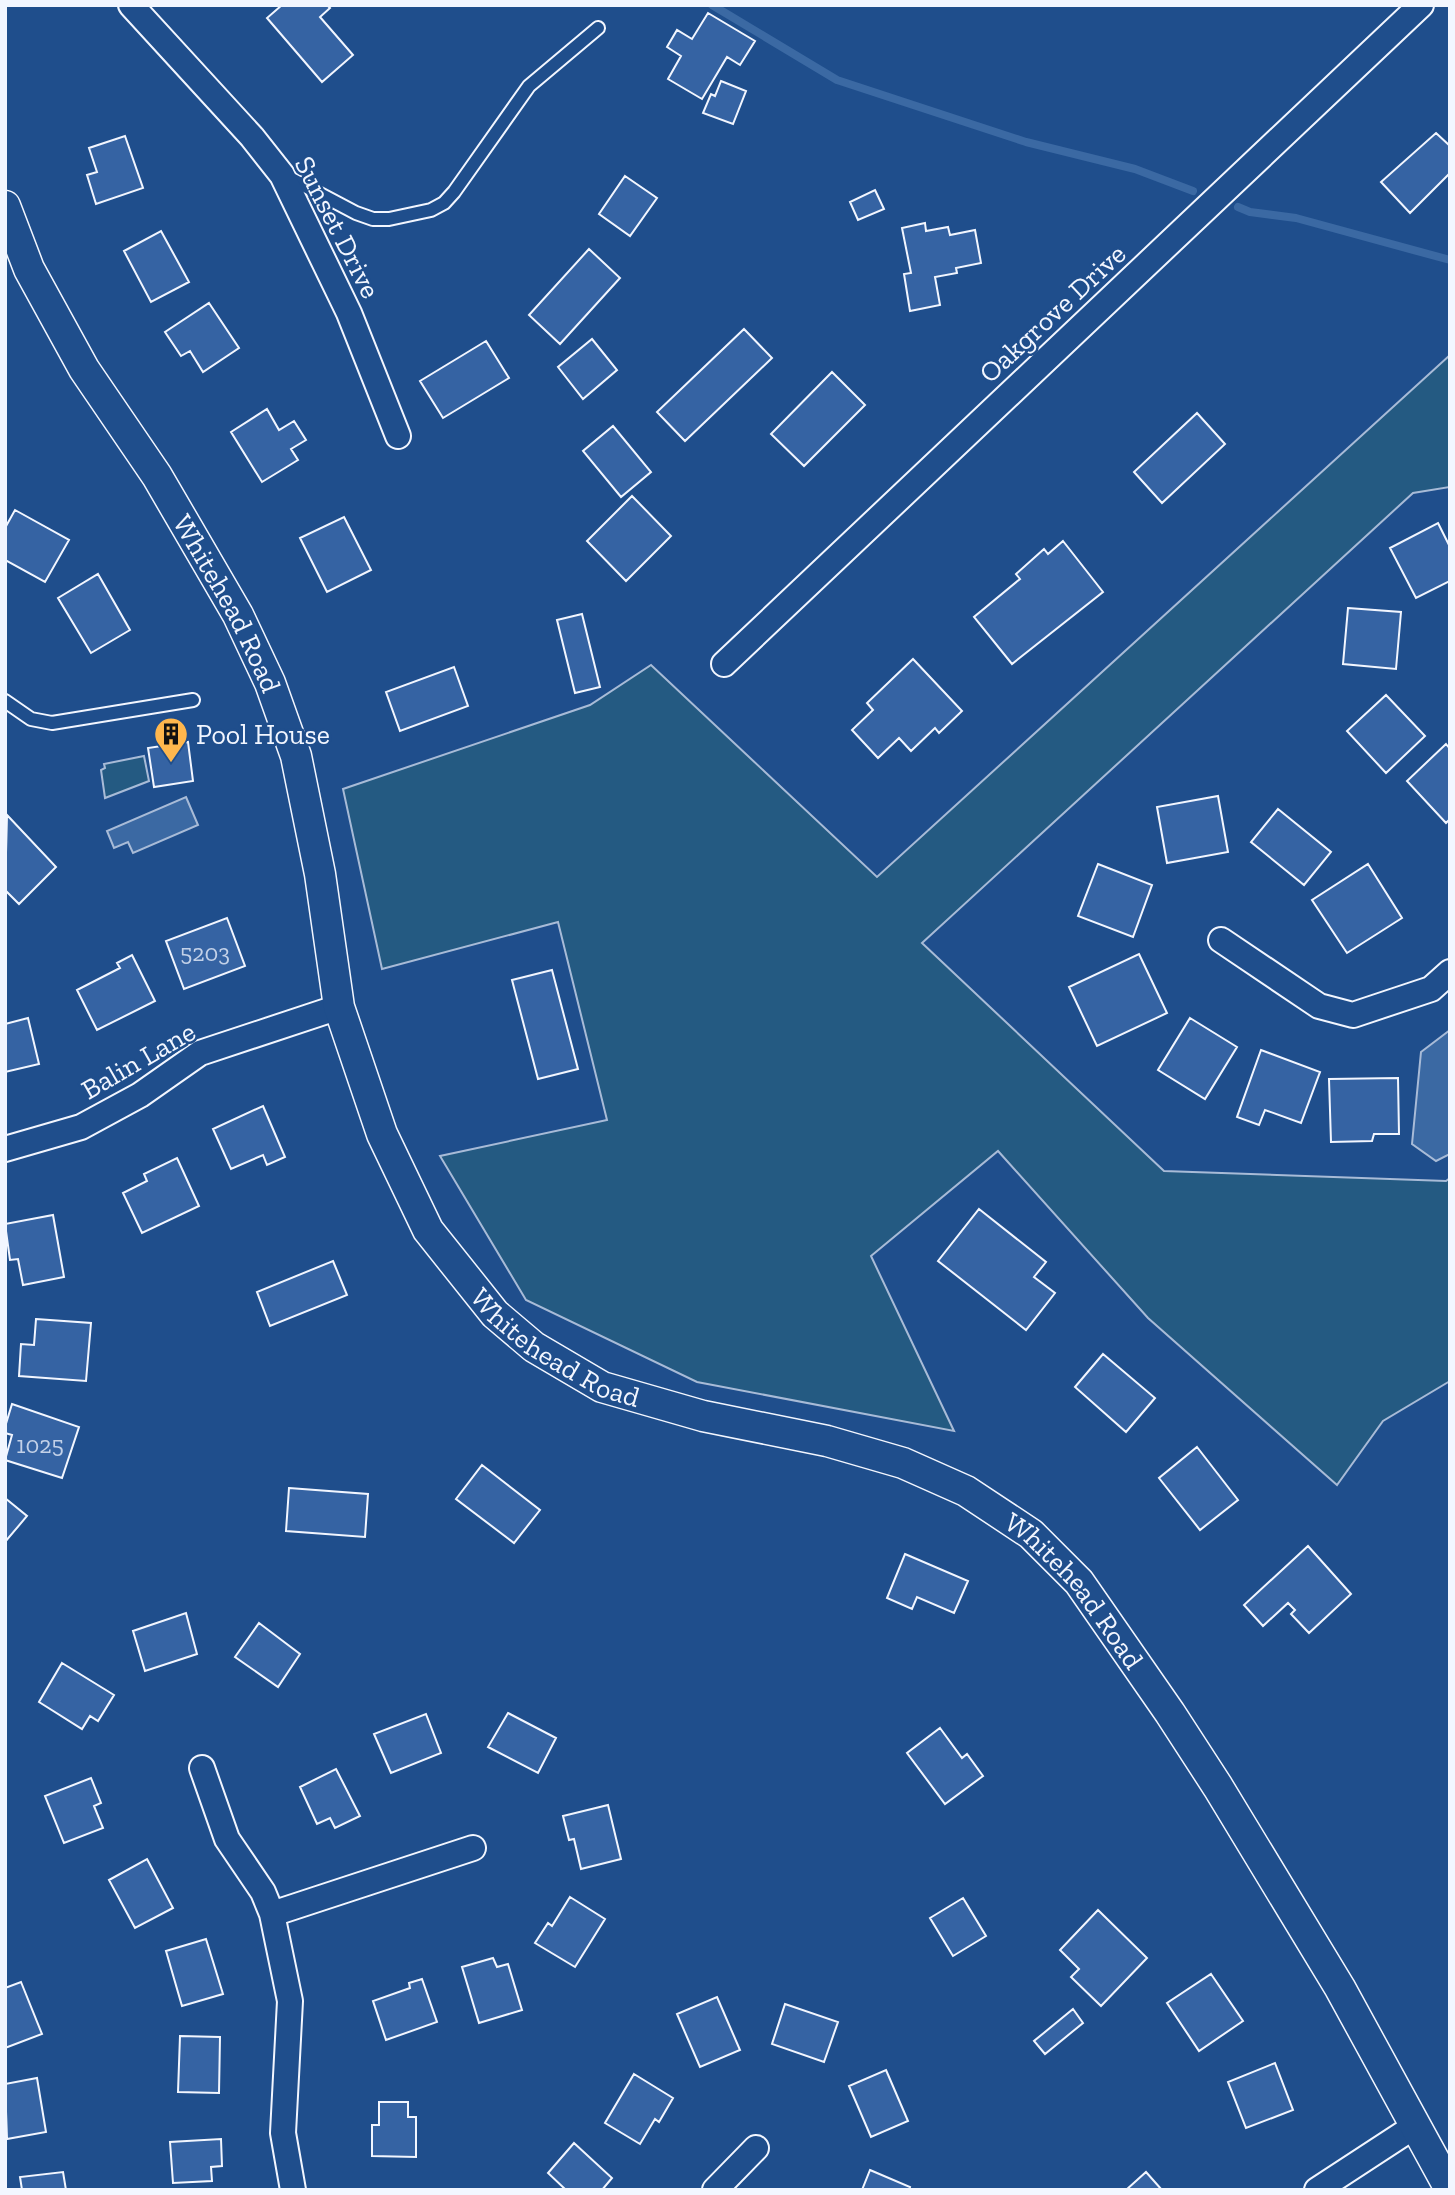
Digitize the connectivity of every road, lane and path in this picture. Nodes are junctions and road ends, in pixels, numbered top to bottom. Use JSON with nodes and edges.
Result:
{"nodes":[{"id":1,"x":131,"y":5,"type":"edge"},
{"id":2,"x":1421,"y":5,"type":"edge"},
{"id":3,"x":598,"y":28,"type":"dead end"},
{"id":4,"x":282,"y":175,"type":"junction"},
{"id":5,"x":5,"y":206,"type":"edge"},
{"id":6,"x":398,"y":436,"type":"dead end"},
{"id":7,"x":724,"y":664,"type":"dead end"},
{"id":8,"x":5,"y":701,"type":"edge"},
{"id":9,"x":192,"y":701,"type":"dead end"},
{"id":10,"x":1221,"y":940,"type":"dead end"},
{"id":11,"x":1450,"y":972,"type":"edge"},
{"id":12,"x":339,"y":1007,"type":"junction"},
{"id":13,"x":5,"y":1149,"type":"edge"},
{"id":14,"x":202,"y":1768,"type":"dead end"},
{"id":15,"x":473,"y":1848,"type":"dead end"},
{"id":16,"x":272,"y":1914,"type":"junction"},
{"id":17,"x":1415,"y":2126,"type":"junction"},
{"id":18,"x":756,"y":2148,"type":"dead end"},
{"id":19,"x":1450,"y":2189,"type":"edge"},
{"id":20,"x":293,"y":2190,"type":"edge"},
{"id":21,"x":715,"y":2190,"type":"edge"},
{"id":22,"x":1317,"y":2190,"type":"edge"}],
"edges":[{"from":1,"to":4,"type":"street","name":"Sunset Drive"},
{"from":2,"to":7,"type":"street","name":"Oakgrove Drive"},
{"from":3,"to":4,"type":"lane"},
{"from":4,"to":6,"type":"street","name":"Sunset Drive"},
{"from":5,"to":12,"type":"street","name":"Whitehead Road"},
{"from":8,"to":9,"type":"lane"},
{"from":10,"to":11,"type":"street"},
{"from":12,"to":13,"type":"street","name":"Balin Lane"},
{"from":12,"to":17,"type":"street","name":"Whitehead Road"},
{"from":14,"to":16,"type":"street"},
{"from":15,"to":16,"type":"street"},
{"from":16,"to":20,"type":"street"},
{"from":17,"to":19,"type":"street","name":"Whitehead Road"},
{"from":17,"to":22,"type":"street"},
{"from":18,"to":21,"type":"street"}]}
